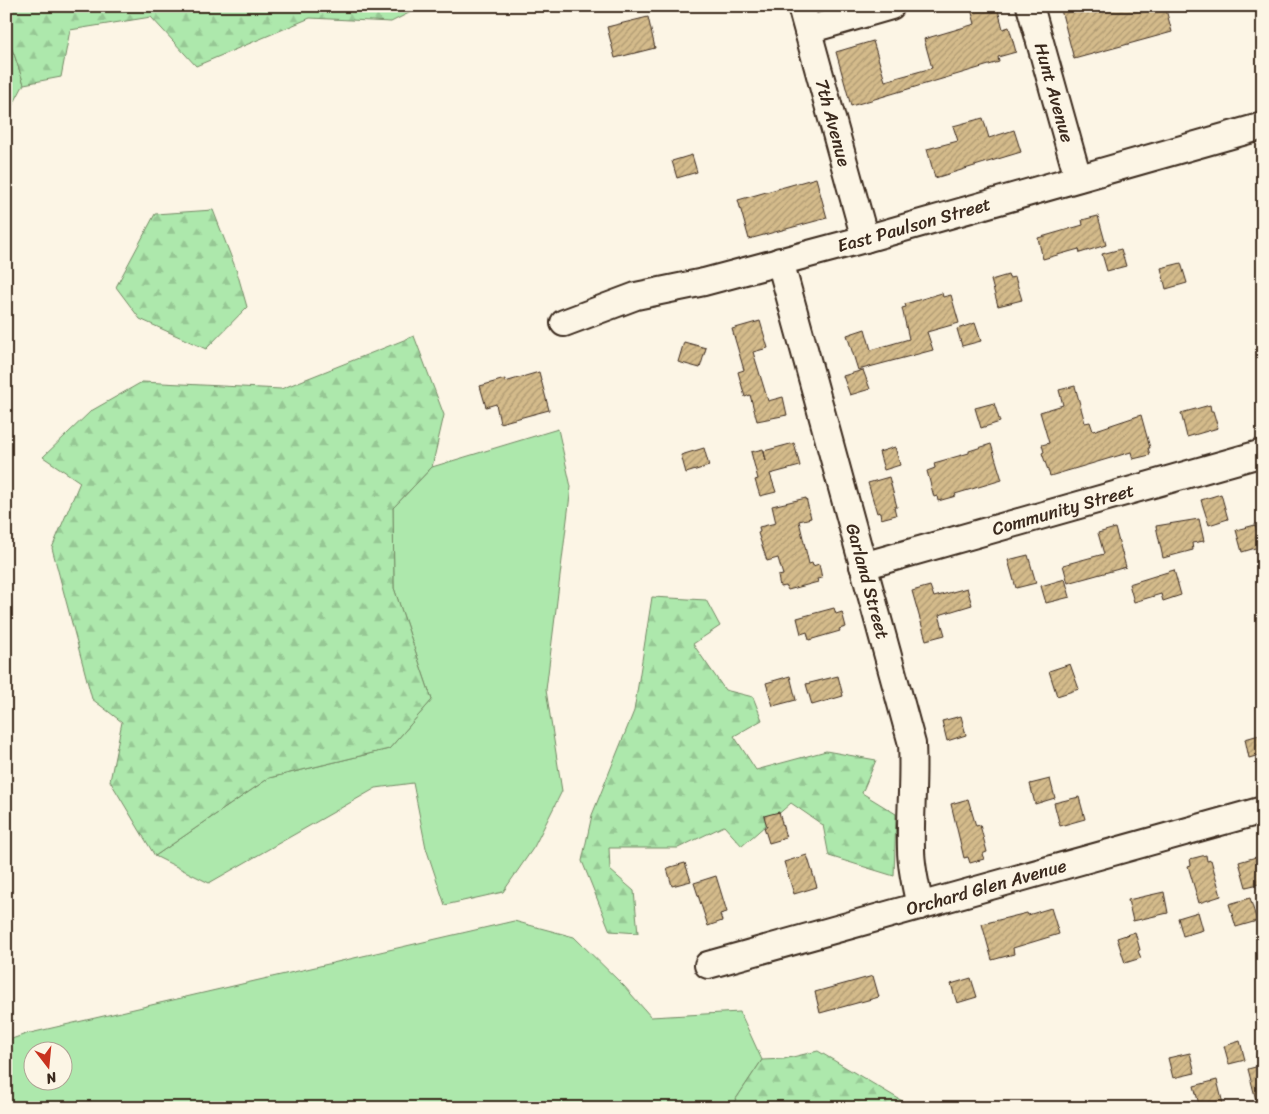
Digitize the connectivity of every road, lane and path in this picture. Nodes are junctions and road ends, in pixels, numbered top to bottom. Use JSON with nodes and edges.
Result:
{"nodes":[{"id":1,"x":891,"y":6,"type":"edge"},
{"id":2,"x":1030,"y":6,"type":"edge"},
{"id":3,"x":804,"y":18,"type":"edge"},
{"id":4,"x":1263,"y":126,"type":"edge"},
{"id":5,"x":1078,"y":178,"type":"junction"},
{"id":6,"x":865,"y":239,"type":"junction"},
{"id":7,"x":780,"y":261,"type":"junction"},
{"id":8,"x":564,"y":323,"type":"dead end"},
{"id":9,"x":1263,"y":453,"type":"edge"},
{"id":10,"x":863,"y":566,"type":"junction"},
{"id":11,"x":1263,"y":810,"type":"edge"},
{"id":12,"x":920,"y":906,"type":"junction"},
{"id":13,"x":708,"y":964,"type":"dead end"}],
"edges":[{"from":1,"to":3,"type":"street"},
{"from":2,"to":5,"type":"street","name":"Hunt Avenue"},
{"from":3,"to":6,"type":"street","name":"7th Avenue"},
{"from":4,"to":5,"type":"street","name":"East Paulson Street"},
{"from":5,"to":6,"type":"street","name":"East Paulson Street"},
{"from":6,"to":7,"type":"street","name":"East Paulson Street"},
{"from":7,"to":8,"type":"street","name":"East Paulson Street"},
{"from":7,"to":10,"type":"street","name":"Garland Street"},
{"from":9,"to":10,"type":"street","name":"Community Street"},
{"from":10,"to":12,"type":"street","name":"Garland Street"},
{"from":11,"to":12,"type":"street","name":"Orchard Glen Avenue"},
{"from":12,"to":13,"type":"street","name":"Orchard Glen Avenue"}]}
